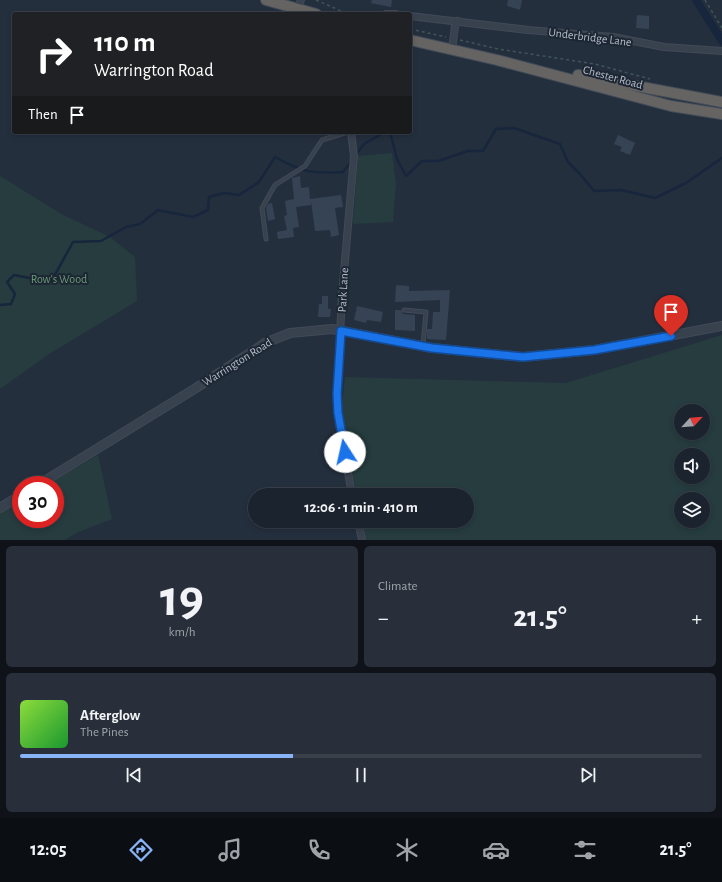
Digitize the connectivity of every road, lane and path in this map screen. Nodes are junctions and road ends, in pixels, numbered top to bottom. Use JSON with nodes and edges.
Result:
{"nodes":[{"id":1,"x":266,"y":0,"type":"edge"},
{"id":2,"x":316,"y":0,"type":"edge"},
{"id":3,"x":705,"y":0,"type":"edge"},
{"id":4,"x":299,"y":4,"type":"edge"},
{"id":5,"x":313,"y":12,"type":"edge"},
{"id":6,"x":343,"y":12,"type":"edge"},
{"id":7,"x":412,"y":16,"type":"edge"},
{"id":8,"x":458,"y":21,"type":"junction"},
{"id":9,"x":722,"y":28,"type":"edge"},
{"id":10,"x":412,"y":29,"type":"edge"},
{"id":11,"x":445,"y":37,"type":"dead end"},
{"id":12,"x":412,"y":40,"type":"edge"},
{"id":13,"x":464,"y":41,"type":"dead end"},
{"id":14,"x":452,"y":49,"type":"junction"},
{"id":15,"x":722,"y":51,"type":"edge"},
{"id":16,"x":498,"y":60,"type":"junction"},
{"id":17,"x":654,"y":80,"type":"dead end"},
{"id":18,"x":722,"y":102,"type":"edge"},
{"id":19,"x":722,"y":114,"type":"edge"},
{"id":20,"x":343,"y":134,"type":"edge"},
{"id":21,"x":350,"y":134,"type":"edge"},
{"id":22,"x":266,"y":239,"type":"dead end"},
{"id":23,"x":404,"y":310,"type":"dead end"},
{"id":24,"x":722,"y":326,"type":"edge"},
{"id":25,"x":341,"y":331,"type":"junction"},
{"id":26,"x":423,"y":346,"type":"junction"},
{"id":27,"x":53,"y":476,"type":"edge"},
{"id":28,"x":351,"y":488,"type":"edge"},
{"id":29,"x":12,"y":501,"type":"edge"},
{"id":30,"x":0,"y":508,"type":"edge"},
{"id":31,"x":359,"y":528,"type":"edge"},
{"id":32,"x":362,"y":540,"type":"edge"}],
"edges":[{"from":1,"to":4,"type":"highway"},
{"from":2,"to":6,"type":"path"},
{"from":3,"to":9,"type":"path"},
{"from":4,"to":5,"type":"highway"},
{"from":7,"to":8,"type":"street","name":"Underbridge Lane"},
{"from":8,"to":14,"type":"street"},
{"from":8,"to":15,"type":"street","name":"Underbridge Lane"},
{"from":10,"to":11,"type":"path"},
{"from":12,"to":14,"type":"highway","name":"Chester Road"},
{"from":13,"to":17,"type":"path"},
{"from":14,"to":16,"type":"highway","name":"Chester Road"},
{"from":16,"to":18,"type":"highway","name":"Chester Road"},
{"from":16,"to":19,"type":"highway","name":"Chester Road"},
{"from":20,"to":22,"type":"lane"},
{"from":21,"to":25,"type":"street","name":"Park Lane"},
{"from":23,"to":26,"type":"lane"},
{"from":24,"to":26,"type":"street","name":"Warrington Road"},
{"from":25,"to":26,"type":"street","name":"Warrington Road"},
{"from":25,"to":27,"type":"street","name":"Warrington Road"},
{"from":25,"to":28,"type":"street","name":"Park Lane"},
{"from":29,"to":30,"type":"street"},
{"from":31,"to":32,"type":"street"}]}
